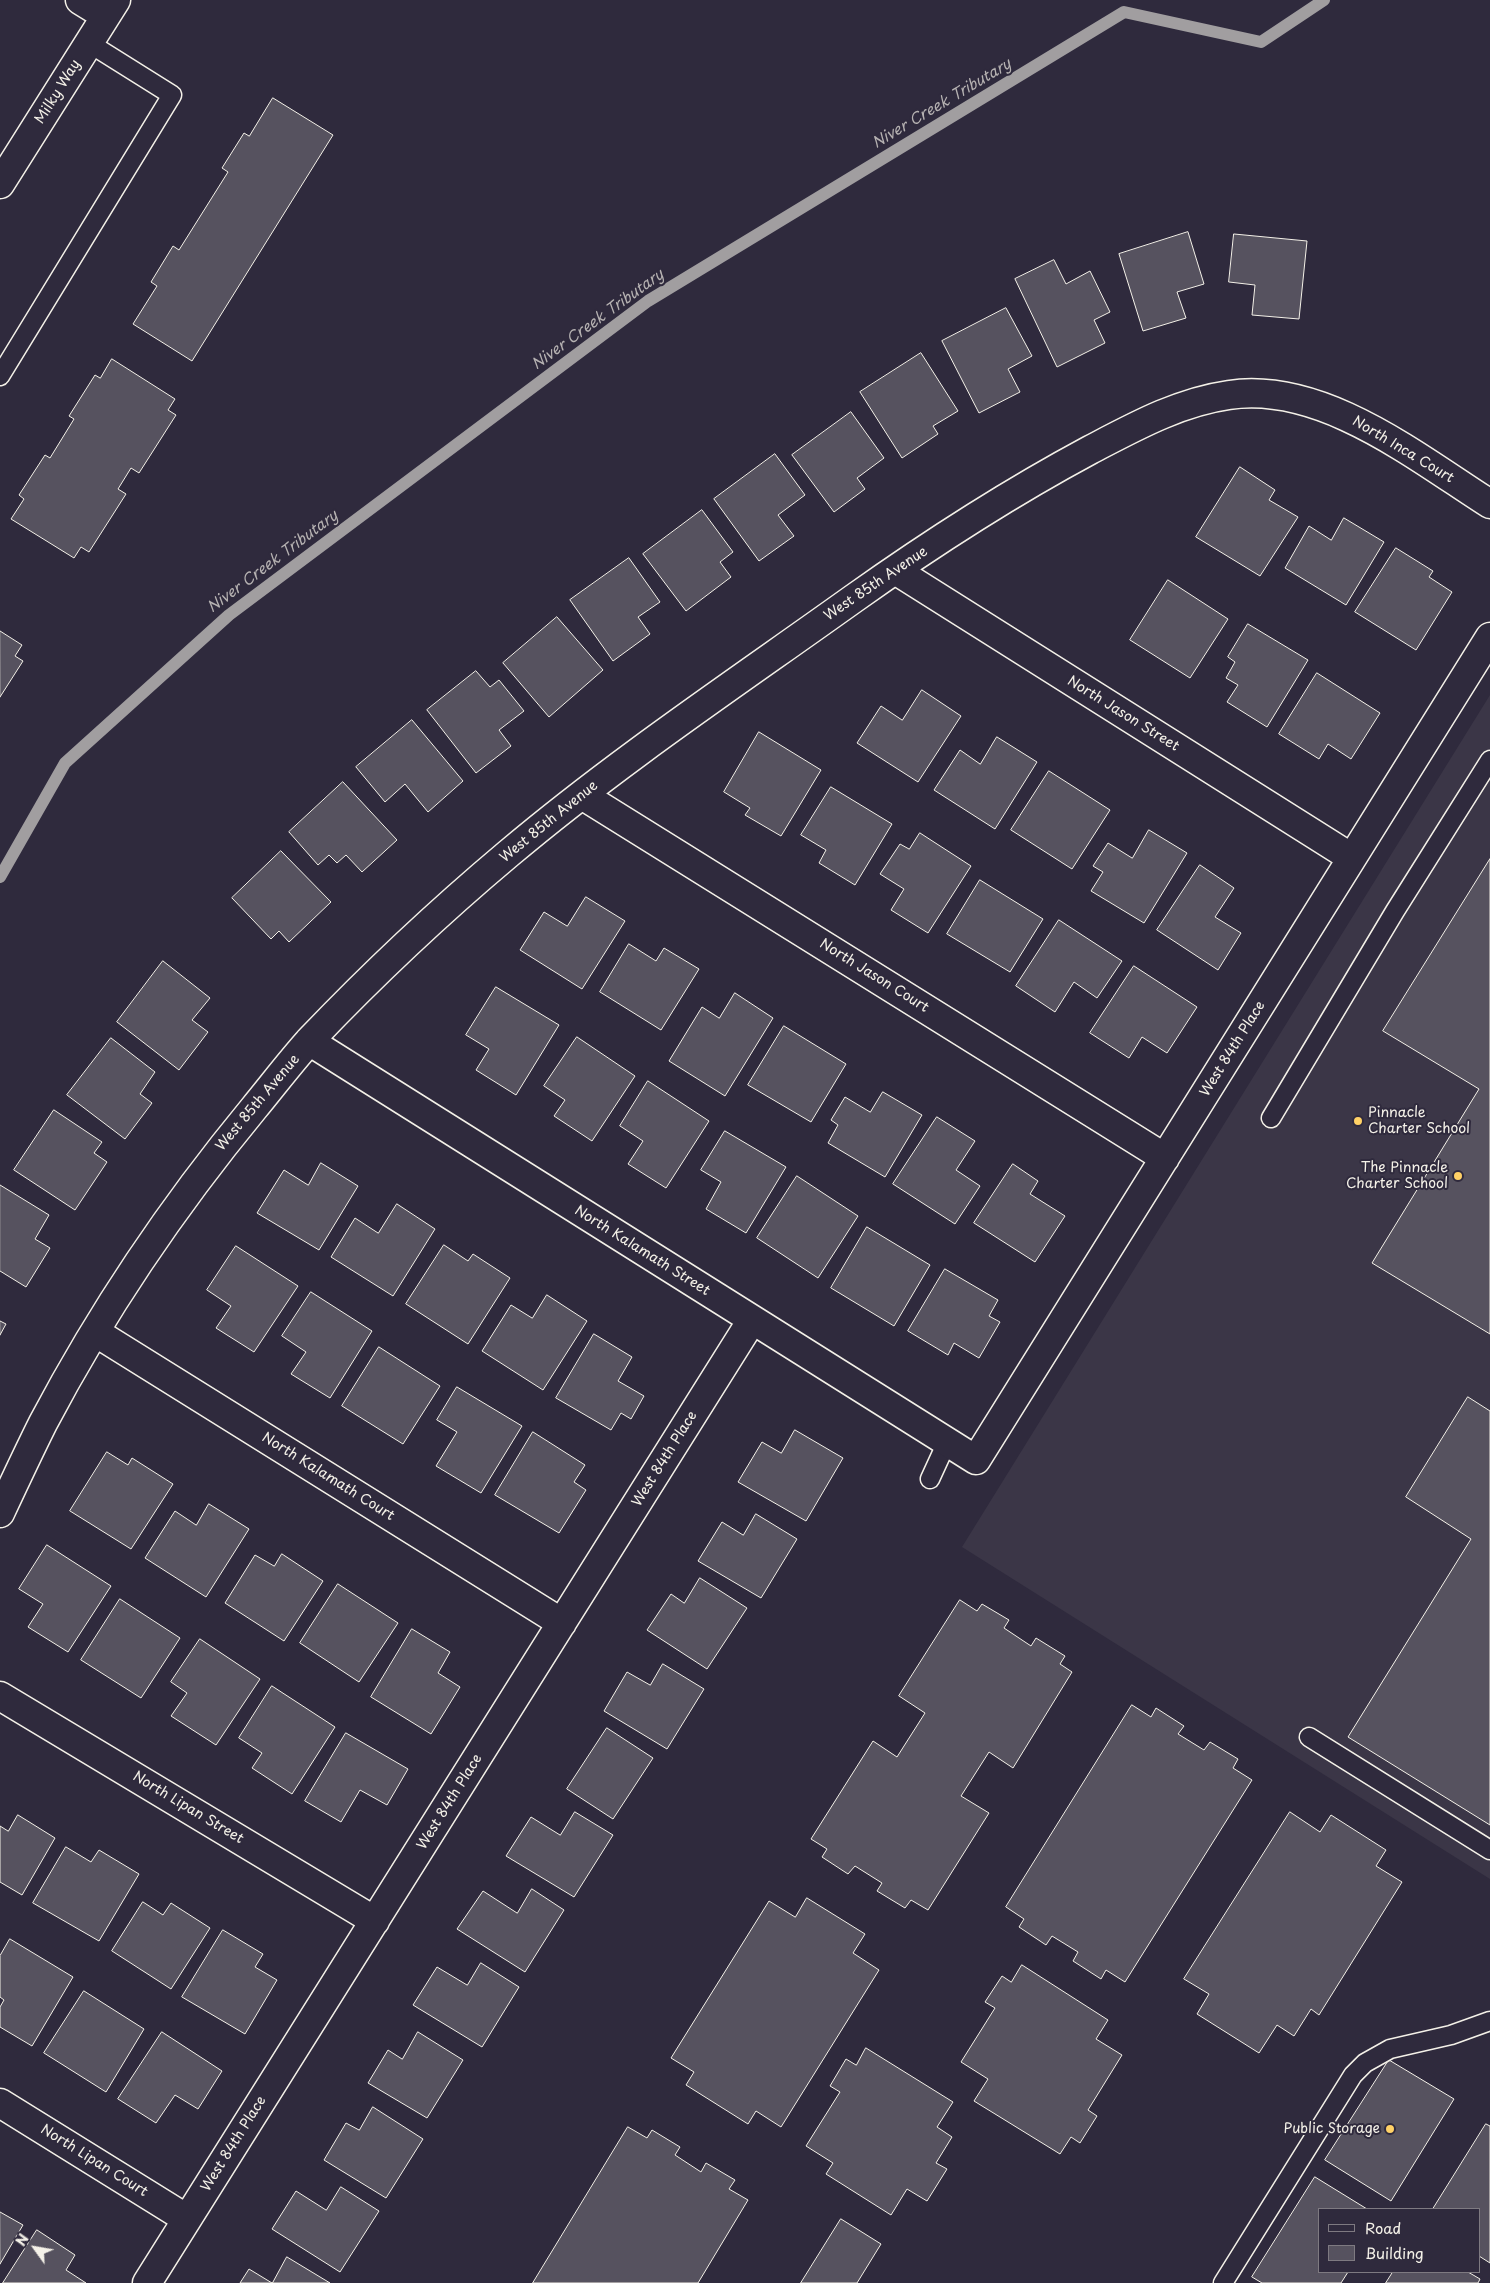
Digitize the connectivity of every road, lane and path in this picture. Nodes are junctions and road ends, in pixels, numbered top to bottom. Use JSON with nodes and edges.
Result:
{"nodes":[{"id":1,"x":80,"y":0,"type":"edge"},
{"id":2,"x":111,"y":8,"type":"edge"},
{"id":3,"x":89,"y":43,"type":"junction"},
{"id":4,"x":0,"y":184,"type":"edge"},
{"id":5,"x":0,"y":376,"type":"edge"},
{"id":6,"x":1313,"y":402,"type":"joint"},
{"id":7,"x":1490,"y":504,"type":"edge"},
{"id":8,"x":895,"y":570,"type":"junction"},
{"id":9,"x":1490,"y":637,"type":"edge"},
{"id":10,"x":1490,"y":760,"type":"edge"},
{"id":11,"x":582,"y":795,"type":"junction"},
{"id":12,"x":1352,"y":858,"type":"junction"},
{"id":13,"x":309,"y":1042,"type":"junction"},
{"id":14,"x":1270,"y":1118,"type":"dead end"},
{"id":15,"x":1165,"y":1158,"type":"junction"},
{"id":16,"x":752,"y":1320,"type":"junction"},
{"id":17,"x":95,"y":1332,"type":"junction"},
{"id":18,"x":947,"y":1442,"type":"junction"},
{"id":19,"x":976,"y":1460,"type":"joint"},
{"id":20,"x":930,"y":1479,"type":"dead end"},
{"id":21,"x":0,"y":1513,"type":"edge"},
{"id":22,"x":562,"y":1623,"type":"junction"},
{"id":23,"x":0,"y":1696,"type":"edge"},
{"id":24,"x":1309,"y":1737,"type":"dead end"},
{"id":25,"x":1490,"y":1850,"type":"edge"},
{"id":26,"x":375,"y":1921,"type":"junction"},
{"id":27,"x":1490,"y":2021,"type":"edge"},
{"id":28,"x":0,"y":2103,"type":"edge"},
{"id":29,"x":188,"y":2219,"type":"junction"},
{"id":30,"x":147,"y":2283,"type":"edge"},
{"id":31,"x":1223,"y":2283,"type":"edge"}],
"edges":[{"from":1,"to":2,"type":"street"},
{"from":2,"to":3,"type":"street","name":"Milky Way"},
{"from":3,"to":4,"type":"street","name":"Milky Way"},
{"from":3,"to":5,"type":"lane"},
{"from":6,"to":7,"type":"street","name":"North Inca Court"},
{"from":6,"to":8,"type":"street","name":"West 85th Avenue"},
{"from":8,"to":11,"type":"street","name":"West 85th Avenue"},
{"from":8,"to":12,"type":"street","name":"North Jason Street"},
{"from":9,"to":12,"type":"street","name":"West 84th Place"},
{"from":10,"to":14,"type":"lane"},
{"from":11,"to":13,"type":"street","name":"West 85th Avenue"},
{"from":11,"to":15,"type":"street","name":"North Jason Court"},
{"from":12,"to":15,"type":"street","name":"West 84th Place"},
{"from":13,"to":16,"type":"street","name":"North Kalamath Street"},
{"from":13,"to":17,"type":"street","name":"West 85th Avenue"},
{"from":15,"to":19,"type":"street","name":"West 84th Place"},
{"from":16,"to":18,"type":"street","name":"North Kalamath Street"},
{"from":16,"to":22,"type":"street","name":"West 84th Place"},
{"from":17,"to":21,"type":"street","name":"West 85th Avenue"},
{"from":17,"to":22,"type":"street","name":"North Kalamath Court"},
{"from":18,"to":19,"type":"street","name":"North Kalamath Street"},
{"from":18,"to":20,"type":"lane"},
{"from":22,"to":26,"type":"street","name":"West 84th Place"},
{"from":23,"to":26,"type":"street","name":"North Lipan Street"},
{"from":24,"to":25,"type":"lane"},
{"from":26,"to":29,"type":"street","name":"West 84th Place"},
{"from":27,"to":31,"type":"lane"},
{"from":28,"to":29,"type":"street","name":"North Lipan Court"},
{"from":29,"to":30,"type":"street","name":"West 84th Place"}]}
